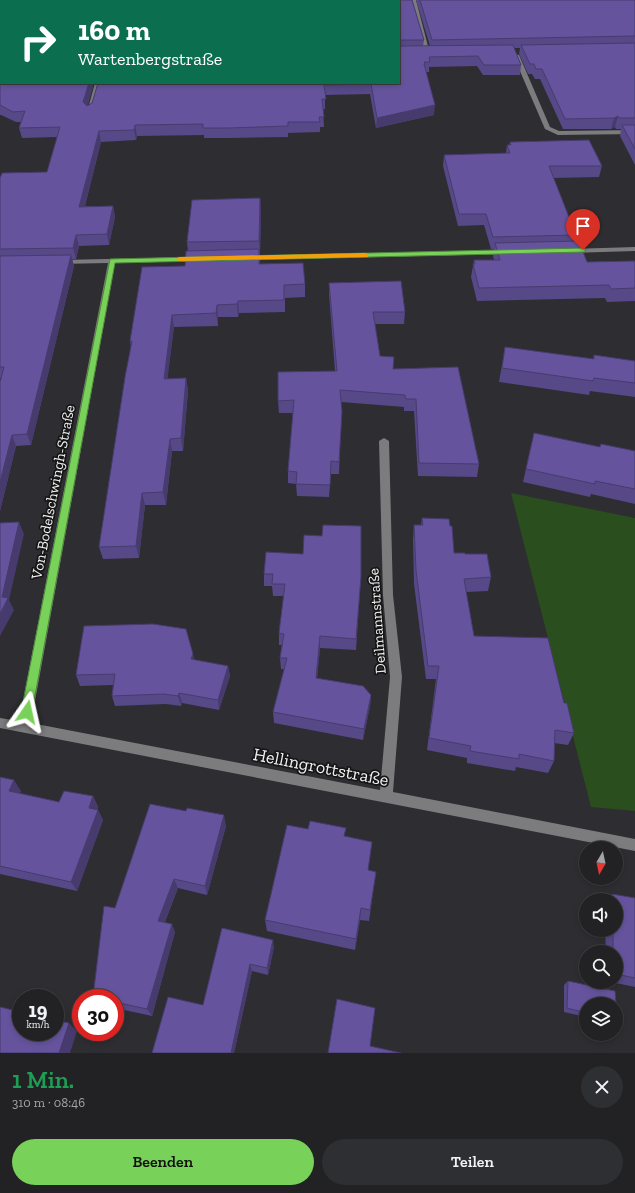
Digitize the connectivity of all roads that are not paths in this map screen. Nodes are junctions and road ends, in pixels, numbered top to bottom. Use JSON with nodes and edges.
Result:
{"nodes":[{"id":1,"x":413,"y":0,"type":"edge"},
{"id":2,"x":522,"y":51,"type":"edge"},
{"id":3,"x":421,"y":53,"type":"edge"},
{"id":4,"x":428,"y":53,"type":"junction"},
{"id":5,"x":436,"y":53,"type":"edge"},
{"id":6,"x":98,"y":84,"type":"edge"},
{"id":7,"x":90,"y":113,"type":"edge"},
{"id":8,"x":635,"y":132,"type":"edge"},
{"id":9,"x":635,"y":249,"type":"edge"},
{"id":10,"x":560,"y":251,"type":"edge"},
{"id":11,"x":514,"y":252,"type":"edge"},
{"id":12,"x":239,"y":258,"type":"edge"},
{"id":13,"x":207,"y":259,"type":"edge"},
{"id":14,"x":112,"y":261,"type":"junction"},
{"id":15,"x":53,"y":263,"type":"edge"},
{"id":16,"x":384,"y":441,"type":"dead end"},
{"id":17,"x":0,"y":723,"type":"edge"},
{"id":18,"x":24,"y":728,"type":"junction"},
{"id":19,"x":386,"y":798,"type":"junction"},
{"id":20,"x":635,"y":845,"type":"edge"}],
"edges":[{"from":1,"to":4,"type":"street"},
{"from":2,"to":8,"type":"street"},
{"from":3,"to":4,"type":"street"},
{"from":4,"to":5,"type":"street"},
{"from":6,"to":7,"type":"street"},
{"from":9,"to":10,"type":"street"},
{"from":11,"to":12,"type":"street"},
{"from":13,"to":14,"type":"street"},
{"from":14,"to":15,"type":"street"},
{"from":14,"to":18,"type":"street","name":"Von-Bodelschwingh-Straße"},
{"from":16,"to":19,"type":"street","name":"Deilmannstraße"},
{"from":17,"to":18,"type":"street","name":"Hellingrottstraße"},
{"from":18,"to":19,"type":"street","name":"Hellingrottstraße"},
{"from":19,"to":20,"type":"street","name":"Hellingrottstraße"}]}
